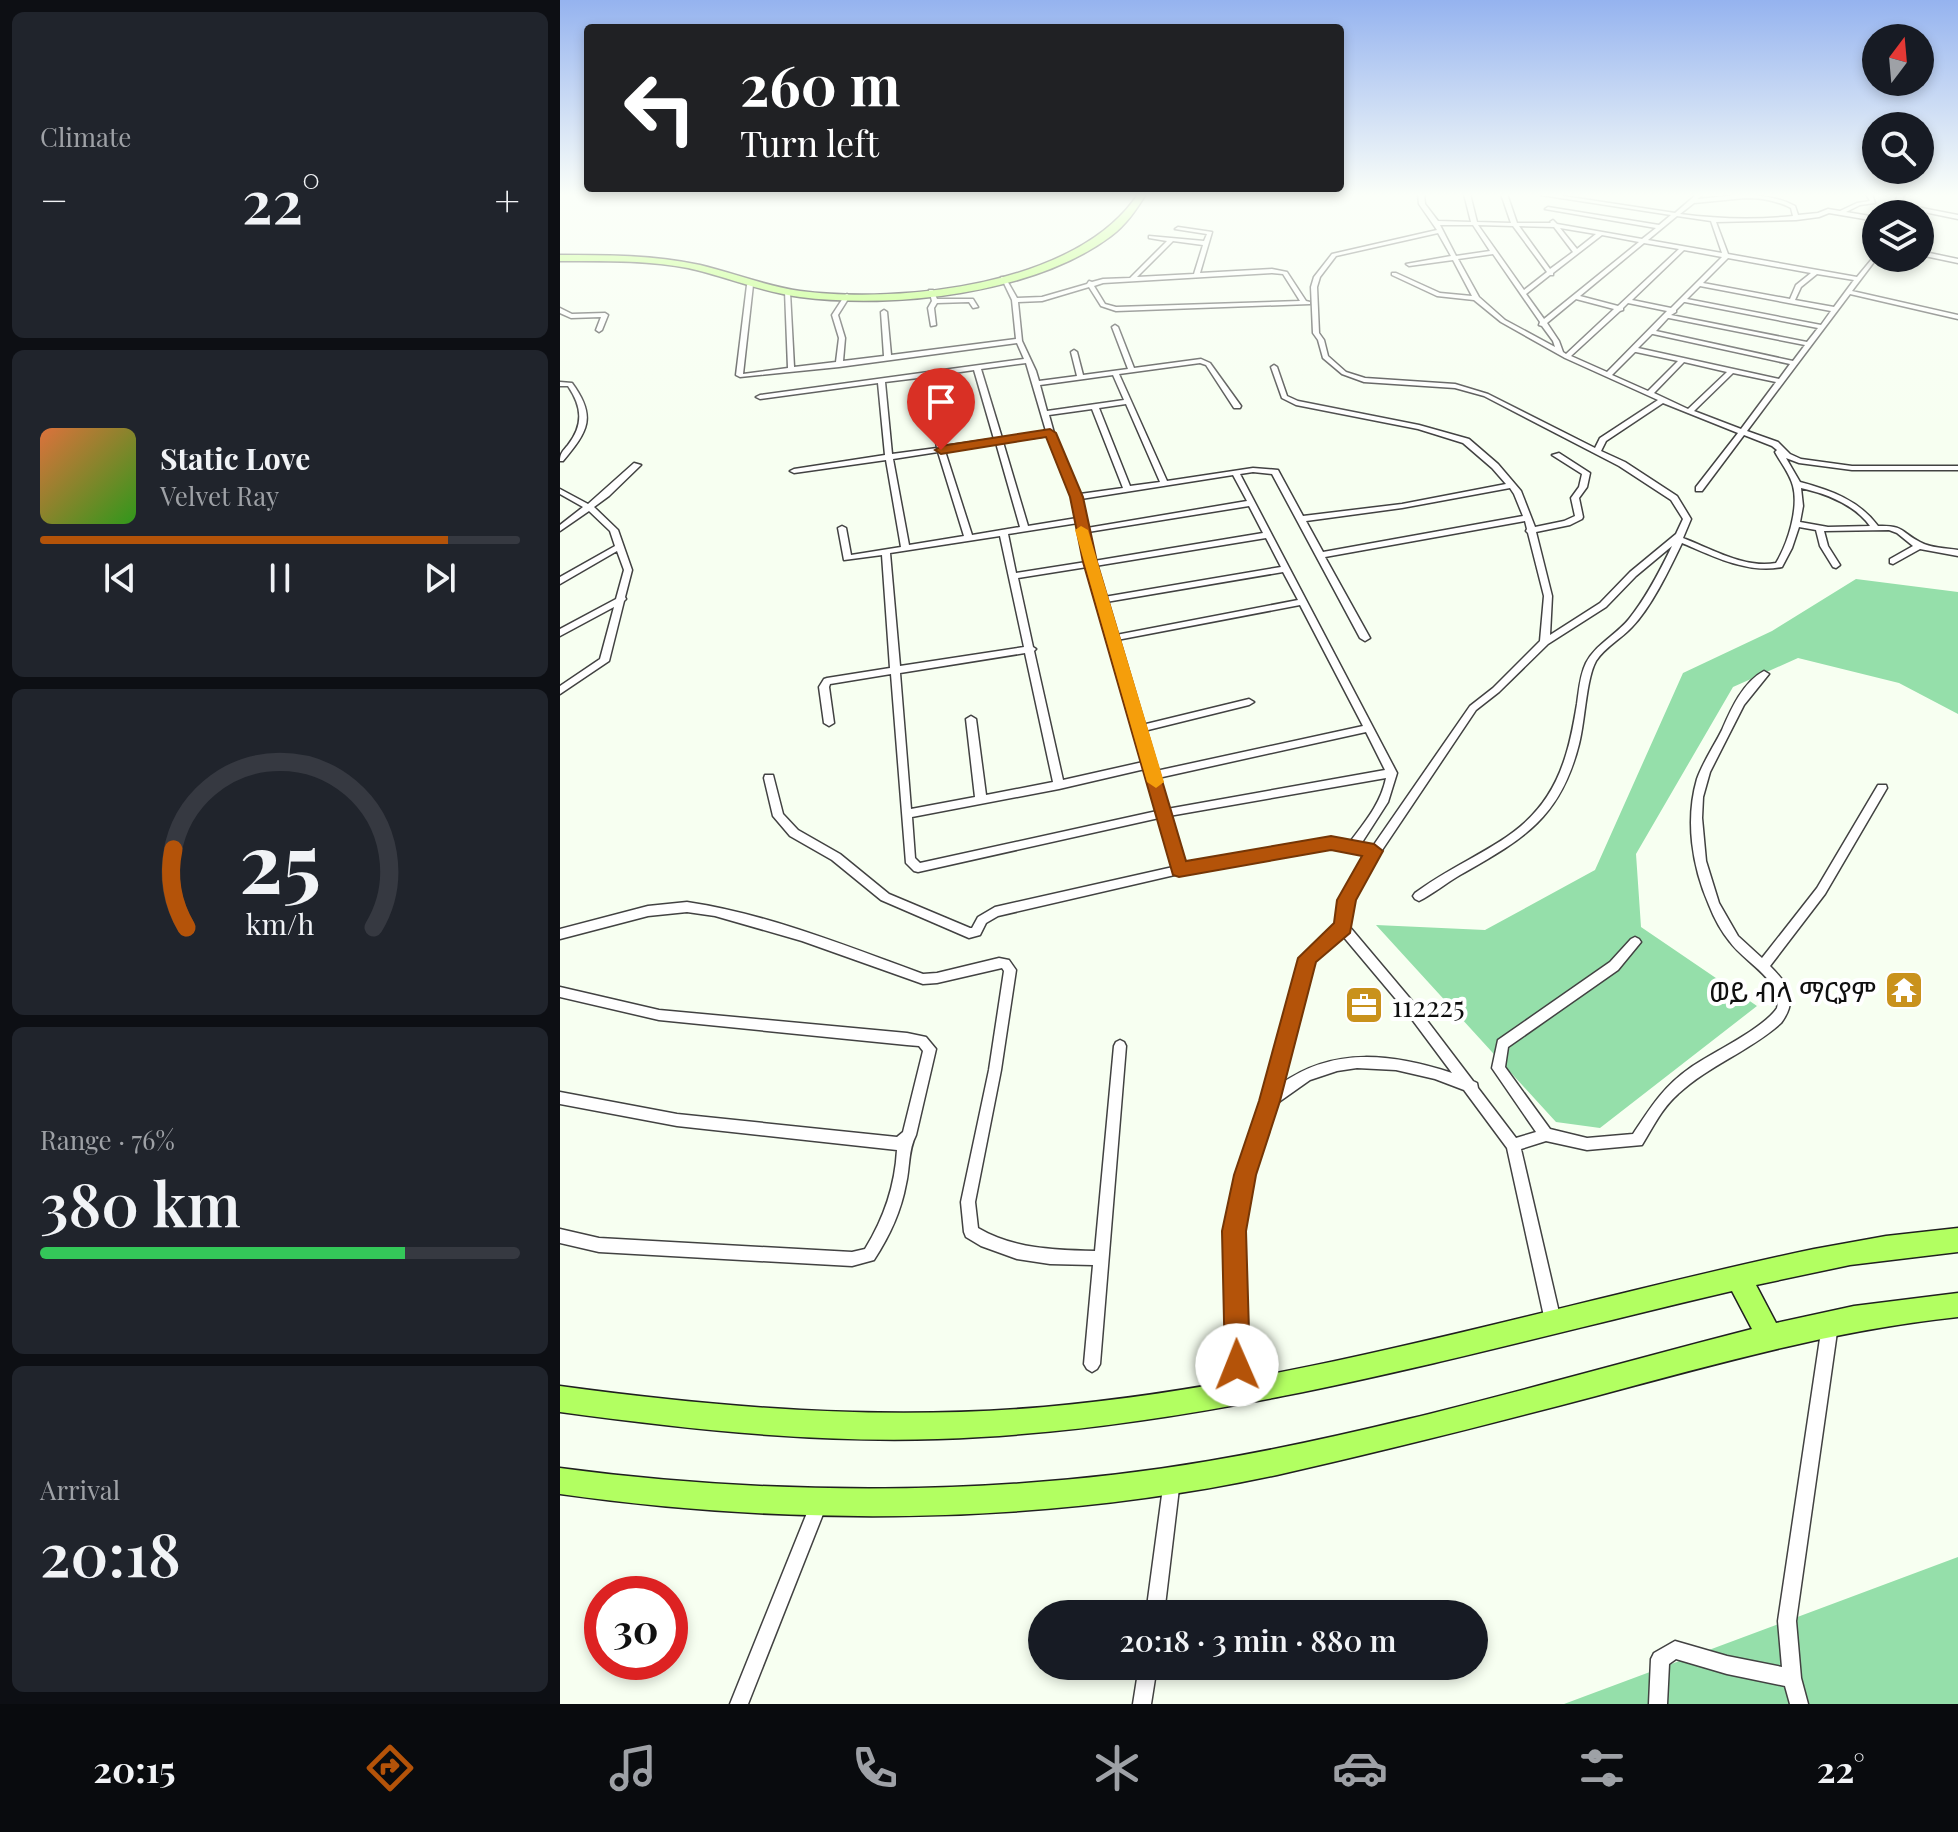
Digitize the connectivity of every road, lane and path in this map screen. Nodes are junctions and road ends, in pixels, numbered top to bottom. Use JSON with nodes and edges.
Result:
{"nodes":[{"id":1,"x":715,"y":274,"type":"edge"},
{"id":2,"x":1018,"y":274,"type":"edge"},
{"id":3,"x":1137,"y":274,"type":"edge"},
{"id":4,"x":1249,"y":274,"type":"edge"},
{"id":5,"x":1282,"y":274,"type":"edge"},
{"id":6,"x":1320,"y":274,"type":"edge"},
{"id":7,"x":1394,"y":274,"type":"dead end"},
{"id":8,"x":1462,"y":274,"type":"edge"},
{"id":9,"x":1508,"y":274,"type":"edge"},
{"id":10,"x":1551,"y":274,"type":"edge"},
{"id":11,"x":1605,"y":274,"type":"edge"},
{"id":12,"x":1657,"y":274,"type":"edge"},
{"id":13,"x":1710,"y":274,"type":"edge"},
{"id":14,"x":1814,"y":274,"type":"edge"},
{"id":15,"x":1825,"y":274,"type":"edge"},
{"id":16,"x":1862,"y":274,"type":"edge"},
{"id":17,"x":1196,"y":276,"type":"joint"},
{"id":18,"x":1003,"y":278,"type":"junction"},
{"id":19,"x":1132,"y":279,"type":"junction"},
{"id":20,"x":1857,"y":279,"type":"junction"},
{"id":21,"x":1089,"y":283,"type":"junction"},
{"id":22,"x":1700,"y":284,"type":"junction"},
{"id":23,"x":750,"y":285,"type":"junction"},
{"id":24,"x":787,"y":292,"type":"junction"},
{"id":25,"x":1847,"y":292,"type":"junction"},
{"id":26,"x":1522,"y":294,"type":"junction"},
{"id":27,"x":847,"y":296,"type":"junction"},
{"id":28,"x":933,"y":296,"type":"junction"},
{"id":29,"x":1577,"y":297,"type":"junction"},
{"id":30,"x":1476,"y":298,"type":"junction"},
{"id":31,"x":1015,"y":300,"type":"junction"},
{"id":32,"x":1685,"y":300,"type":"junction"},
{"id":33,"x":1629,"y":301,"type":"junction"},
{"id":34,"x":1792,"y":301,"type":"junction"},
{"id":35,"x":1303,"y":303,"type":"junction"},
{"id":36,"x":1314,"y":304,"type":"junction"},
{"id":37,"x":975,"y":307,"type":"dead end"},
{"id":38,"x":1621,"y":309,"type":"junction"},
{"id":39,"x":1833,"y":309,"type":"junction"},
{"id":40,"x":560,"y":310,"type":"edge"},
{"id":41,"x":884,"y":312,"type":"dead end"},
{"id":42,"x":1671,"y":313,"type":"junction"},
{"id":43,"x":1958,"y":317,"type":"edge"},
{"id":44,"x":1541,"y":324,"type":"junction"},
{"id":45,"x":933,"y":325,"type":"dead end"},
{"id":46,"x":1115,"y":327,"type":"dead end"},
{"id":47,"x":1823,"y":327,"type":"junction"},
{"id":48,"x":599,"y":330,"type":"dead end"},
{"id":49,"x":1653,"y":332,"type":"junction"},
{"id":50,"x":1019,"y":341,"type":"junction"},
{"id":51,"x":1807,"y":344,"type":"junction"},
{"id":52,"x":1636,"y":350,"type":"junction"},
{"id":53,"x":1074,"y":352,"type":"dead end"},
{"id":54,"x":1564,"y":355,"type":"junction"},
{"id":55,"x":888,"y":358,"type":"junction"},
{"id":56,"x":1028,"y":361,"type":"junction"},
{"id":57,"x":1681,"y":362,"type":"junction"},
{"id":58,"x":1793,"y":363,"type":"junction"},
{"id":59,"x":839,"y":365,"type":"junction"},
{"id":60,"x":1274,"y":367,"type":"dead end"},
{"id":61,"x":977,"y":368,"type":"junction"},
{"id":62,"x":791,"y":369,"type":"junction"},
{"id":63,"x":1132,"y":372,"type":"junction"},
{"id":64,"x":1730,"y":372,"type":"junction"},
{"id":65,"x":929,"y":374,"type":"junction"},
{"id":66,"x":1116,"y":375,"type":"junction"},
{"id":67,"x":1607,"y":376,"type":"junction"},
{"id":68,"x":1081,"y":379,"type":"junction"},
{"id":69,"x":881,"y":381,"type":"junction"},
{"id":70,"x":1780,"y":381,"type":"junction"},
{"id":71,"x":560,"y":384,"type":"edge"},
{"id":72,"x":1036,"y":384,"type":"junction"},
{"id":73,"x":1649,"y":394,"type":"junction"},
{"id":74,"x":760,"y":397,"type":"dead end"},
{"id":75,"x":1663,"y":400,"type":"junction"},
{"id":76,"x":1126,"y":402,"type":"junction"},
{"id":77,"x":1237,"y":406,"type":"dead end"},
{"id":78,"x":1095,"y":407,"type":"junction"},
{"id":79,"x":1689,"y":412,"type":"junction"},
{"id":80,"x":1045,"y":413,"type":"junction"},
{"id":81,"x":1050,"y":433,"type":"junction"},
{"id":82,"x":1741,"y":433,"type":"junction"},
{"id":83,"x":998,"y":442,"type":"junction"},
{"id":84,"x":1775,"y":444,"type":"junction"},
{"id":85,"x":1582,"y":445,"type":"junction"},
{"id":86,"x":941,"y":450,"type":"junction"},
{"id":87,"x":1597,"y":452,"type":"junction"},
{"id":88,"x":889,"y":458,"type":"junction"},
{"id":89,"x":560,"y":459,"type":"edge"},
{"id":90,"x":637,"y":465,"type":"dead end"},
{"id":91,"x":1958,"y":468,"type":"edge"},
{"id":92,"x":794,"y":471,"type":"dead end"},
{"id":93,"x":1236,"y":473,"type":"junction"},
{"id":94,"x":1165,"y":484,"type":"junction"},
{"id":95,"x":1796,"y":484,"type":"junction"},
{"id":96,"x":1509,"y":486,"type":"junction"},
{"id":97,"x":1699,"y":489,"type":"dead end"},
{"id":98,"x":1128,"y":490,"type":"junction"},
{"id":99,"x":560,"y":491,"type":"edge"},
{"id":100,"x":1077,"y":497,"type":"junction"},
{"id":101,"x":1252,"y":503,"type":"junction"},
{"id":102,"x":590,"y":508,"type":"junction"},
{"id":103,"x":1528,"y":518,"type":"junction"},
{"id":104,"x":1301,"y":519,"type":"junction"},
{"id":105,"x":1794,"y":524,"type":"junction"},
{"id":106,"x":1081,"y":525,"type":"junction"},
{"id":107,"x":1819,"y":527,"type":"junction"},
{"id":108,"x":842,"y":528,"type":"dead end"},
{"id":109,"x":1876,"y":528,"type":"junction"},
{"id":110,"x":560,"y":529,"type":"edge"},
{"id":111,"x":1025,"y":529,"type":"junction"},
{"id":112,"x":1530,"y":531,"type":"junction"},
{"id":113,"x":1003,"y":532,"type":"junction"},
{"id":114,"x":1268,"y":535,"type":"junction"},
{"id":115,"x":969,"y":538,"type":"junction"},
{"id":116,"x":1680,"y":538,"type":"junction"},
{"id":117,"x":1919,"y":546,"type":"junction"},
{"id":118,"x":619,"y":547,"type":"junction"},
{"id":119,"x":905,"y":548,"type":"junction"},
{"id":120,"x":886,"y":551,"type":"junction"},
{"id":121,"x":1958,"y":553,"type":"edge"},
{"id":122,"x":1320,"y":555,"type":"junction"},
{"id":123,"x":1893,"y":561,"type":"dead end"},
{"id":124,"x":1090,"y":562,"type":"junction"},
{"id":125,"x":1836,"y":565,"type":"dead end"},
{"id":126,"x":1285,"y":569,"type":"junction"},
{"id":127,"x":1015,"y":576,"type":"junction"},
{"id":128,"x":560,"y":581,"type":"edge"},
{"id":129,"x":622,"y":599,"type":"junction"},
{"id":130,"x":1100,"y":600,"type":"junction"},
{"id":131,"x":1302,"y":602,"type":"junction"},
{"id":132,"x":560,"y":633,"type":"edge"},
{"id":133,"x":1113,"y":638,"type":"junction"},
{"id":134,"x":1365,"y":638,"type":"dead end"},
{"id":135,"x":1545,"y":642,"type":"junction"},
{"id":136,"x":1031,"y":649,"type":"junction"},
{"id":137,"x":893,"y":669,"type":"junction"},
{"id":138,"x":1764,"y":674,"type":"dead end"},
{"id":139,"x":560,"y":691,"type":"edge"},
{"id":140,"x":1249,"y":702,"type":"dead end"},
{"id":141,"x":971,"y":719,"type":"dead end"},
{"id":142,"x":829,"y":723,"type":"dead end"},
{"id":143,"x":1369,"y":728,"type":"junction"},
{"id":144,"x":1140,"y":729,"type":"junction"},
{"id":145,"x":1152,"y":770,"type":"junction"},
{"id":146,"x":1392,"y":773,"type":"junction"},
{"id":147,"x":769,"y":778,"type":"dead end"},
{"id":148,"x":1059,"y":785,"type":"junction"},
{"id":149,"x":1882,"y":788,"type":"dead end"},
{"id":150,"x":981,"y":800,"type":"junction"},
{"id":151,"x":1164,"y":813,"type":"junction"},
{"id":152,"x":907,"y":814,"type":"junction"},
{"id":153,"x":1354,"y":845,"type":"junction"},
{"id":154,"x":1374,"y":851,"type":"junction"},
{"id":155,"x":1179,"y":870,"type":"junction"},
{"id":156,"x":1419,"y":896,"type":"dead end"},
{"id":157,"x":1343,"y":927,"type":"junction"},
{"id":158,"x":560,"y":934,"type":"edge"},
{"id":159,"x":1635,"y":942,"type":"dead end"},
{"id":160,"x":1763,"y":966,"type":"junction"},
{"id":161,"x":560,"y":992,"type":"edge"},
{"id":162,"x":1120,"y":1046,"type":"dead end"},
{"id":163,"x":1472,"y":1087,"type":"junction"},
{"id":164,"x":560,"y":1098,"type":"edge"},
{"id":165,"x":1270,"y":1101,"type":"junction"},
{"id":166,"x":1546,"y":1135,"type":"junction"},
{"id":167,"x":904,"y":1141,"type":"junction"},
{"id":168,"x":1513,"y":1145,"type":"junction"},
{"id":169,"x":560,"y":1236,"type":"edge"},
{"id":170,"x":1958,"y":1240,"type":"edge"},
{"id":171,"x":1101,"y":1258,"type":"junction"},
{"id":172,"x":1738,"y":1277,"type":"junction"},
{"id":173,"x":1958,"y":1305,"type":"edge"},
{"id":174,"x":1553,"y":1321,"type":"junction"},
{"id":175,"x":1830,"y":1325,"type":"junction"},
{"id":176,"x":1770,"y":1337,"type":"junction"},
{"id":177,"x":1092,"y":1364,"type":"dead end"},
{"id":178,"x":1238,"y":1392,"type":"junction"},
{"id":179,"x":560,"y":1399,"type":"edge"},
{"id":180,"x":1172,"y":1480,"type":"junction"},
{"id":181,"x":560,"y":1481,"type":"edge"},
{"id":182,"x":819,"y":1503,"type":"junction"},
{"id":183,"x":1157,"y":1600,"type":"edge"},
{"id":184,"x":1792,"y":1678,"type":"junction"},
{"id":185,"x":1146,"y":1680,"type":"edge"},
{"id":186,"x":739,"y":1704,"type":"edge"},
{"id":187,"x":1142,"y":1704,"type":"edge"},
{"id":188,"x":1658,"y":1704,"type":"edge"},
{"id":189,"x":1799,"y":1704,"type":"edge"}],
"edges":[{"from":1,"to":23,"type":"main road"},
{"from":2,"to":18,"type":"main road"},
{"from":3,"to":19,"type":"street"},
{"from":4,"to":17,"type":"street"},
{"from":5,"to":35,"type":"street"},
{"from":6,"to":36,"type":"street"},
{"from":7,"to":30,"type":"street"},
{"from":8,"to":30,"type":"street"},
{"from":9,"to":26,"type":"street"},
{"from":10,"to":26,"type":"street"},
{"from":11,"to":29,"type":"street"},
{"from":12,"to":33,"type":"street"},
{"from":13,"to":22,"type":"street"},
{"from":14,"to":34,"type":"street"},
{"from":15,"to":20,"type":"street"},
{"from":16,"to":20,"type":"street"},
{"from":17,"to":19,"type":"street"},
{"from":18,"to":28,"type":"main road"},
{"from":18,"to":31,"type":"street"},
{"from":19,"to":21,"type":"street"},
{"from":20,"to":25,"type":"street"},
{"from":21,"to":31,"type":"street"},
{"from":21,"to":35,"type":"street"},
{"from":22,"to":32,"type":"street"},
{"from":22,"to":34,"type":"street"},
{"from":23,"to":24,"type":"main road"},
{"from":23,"to":62,"type":"street"},
{"from":24,"to":27,"type":"main road"},
{"from":24,"to":62,"type":"street"},
{"from":25,"to":39,"type":"street"},
{"from":25,"to":43,"type":"street"},
{"from":26,"to":44,"type":"street"},
{"from":27,"to":28,"type":"main road"},
{"from":27,"to":59,"type":"street"},
{"from":28,"to":37,"type":"street"},
{"from":28,"to":45,"type":"street"},
{"from":29,"to":38,"type":"street"},
{"from":29,"to":44,"type":"street"},
{"from":30,"to":54,"type":"street"},
{"from":31,"to":50,"type":"street"},
{"from":32,"to":42,"type":"street"},
{"from":32,"to":47,"type":"street"},
{"from":33,"to":38,"type":"street"},
{"from":33,"to":42,"type":"street"},
{"from":34,"to":39,"type":"street"},
{"from":35,"to":36,"type":"street"},
{"from":36,"to":85,"type":"street"},
{"from":38,"to":54,"type":"street"},
{"from":39,"to":47,"type":"street"},
{"from":40,"to":48,"type":"street"},
{"from":41,"to":55,"type":"street"},
{"from":42,"to":49,"type":"street"},
{"from":42,"to":51,"type":"street"},
{"from":44,"to":54,"type":"street"},
{"from":46,"to":63,"type":"street"},
{"from":47,"to":51,"type":"street"},
{"from":49,"to":52,"type":"street"},
{"from":49,"to":58,"type":"street"},
{"from":50,"to":55,"type":"street"},
{"from":50,"to":56,"type":"street"},
{"from":51,"to":58,"type":"street"},
{"from":52,"to":57,"type":"street"},
{"from":52,"to":67,"type":"street"},
{"from":53,"to":68,"type":"street"},
{"from":54,"to":67,"type":"street"},
{"from":55,"to":59,"type":"street"},
{"from":56,"to":61,"type":"street"},
{"from":56,"to":72,"type":"street"},
{"from":57,"to":64,"type":"street"},
{"from":57,"to":73,"type":"street"},
{"from":58,"to":70,"type":"street"},
{"from":59,"to":62,"type":"street"},
{"from":60,"to":96,"type":"street"},
{"from":61,"to":65,"type":"street"},
{"from":61,"to":83,"type":"street"},
{"from":63,"to":66,"type":"street"},
{"from":63,"to":77,"type":"street"},
{"from":64,"to":70,"type":"street"},
{"from":64,"to":79,"type":"street"},
{"from":65,"to":69,"type":"street"},
{"from":65,"to":86,"type":"street"},
{"from":66,"to":68,"type":"street"},
{"from":66,"to":76,"type":"street"},
{"from":67,"to":73,"type":"street"},
{"from":68,"to":72,"type":"street"},
{"from":69,"to":74,"type":"street"},
{"from":69,"to":88,"type":"street"},
{"from":70,"to":82,"type":"street"},
{"from":71,"to":89,"type":"street"},
{"from":72,"to":80,"type":"street"},
{"from":73,"to":75,"type":"street"},
{"from":75,"to":79,"type":"street"},
{"from":75,"to":87,"type":"street"},
{"from":76,"to":78,"type":"street"},
{"from":76,"to":94,"type":"street"},
{"from":78,"to":80,"type":"street"},
{"from":78,"to":98,"type":"street"},
{"from":79,"to":82,"type":"street"},
{"from":80,"to":81,"type":"street"},
{"from":81,"to":83,"type":"street"},
{"from":81,"to":100,"type":"street"},
{"from":82,"to":84,"type":"street"},
{"from":82,"to":97,"type":"street"},
{"from":83,"to":86,"type":"street"},
{"from":83,"to":111,"type":"street"},
{"from":84,"to":91,"type":"street"},
{"from":84,"to":95,"type":"street"},
{"from":85,"to":87,"type":"street"},
{"from":85,"to":112,"type":"street"},
{"from":86,"to":88,"type":"street"},
{"from":86,"to":115,"type":"street"},
{"from":87,"to":116,"type":"street"},
{"from":88,"to":92,"type":"street"},
{"from":88,"to":119,"type":"street"},
{"from":90,"to":102,"type":"street"},
{"from":93,"to":94,"type":"street"},
{"from":93,"to":101,"type":"street"},
{"from":93,"to":104,"type":"street"},
{"from":94,"to":98,"type":"street"},
{"from":95,"to":105,"type":"street"},
{"from":95,"to":109,"type":"street"},
{"from":96,"to":103,"type":"street"},
{"from":96,"to":104,"type":"street"},
{"from":98,"to":100,"type":"street"},
{"from":99,"to":102,"type":"street"},
{"from":100,"to":106,"type":"street"},
{"from":101,"to":106,"type":"street"},
{"from":101,"to":114,"type":"street"},
{"from":102,"to":110,"type":"street"},
{"from":102,"to":118,"type":"street"},
{"from":103,"to":112,"type":"street"},
{"from":103,"to":122,"type":"street"},
{"from":104,"to":122,"type":"street"},
{"from":105,"to":107,"type":"street"},
{"from":105,"to":116,"type":"street"},
{"from":106,"to":111,"type":"street"},
{"from":106,"to":124,"type":"street"},
{"from":107,"to":109,"type":"street"},
{"from":107,"to":125,"type":"street"},
{"from":108,"to":120,"type":"street"},
{"from":109,"to":117,"type":"street"},
{"from":111,"to":113,"type":"street"},
{"from":112,"to":135,"type":"street"},
{"from":113,"to":115,"type":"street"},
{"from":113,"to":127,"type":"street"},
{"from":114,"to":124,"type":"street"},
{"from":114,"to":126,"type":"street"},
{"from":115,"to":119,"type":"street"},
{"from":116,"to":135,"type":"street"},
{"from":116,"to":156,"type":"street"},
{"from":117,"to":121,"type":"street"},
{"from":117,"to":123,"type":"street"},
{"from":118,"to":128,"type":"street"},
{"from":118,"to":129,"type":"street"},
{"from":119,"to":120,"type":"street"},
{"from":120,"to":137,"type":"street"},
{"from":122,"to":134,"type":"street"},
{"from":124,"to":127,"type":"street"},
{"from":124,"to":130,"type":"street"},
{"from":126,"to":130,"type":"street"},
{"from":126,"to":131,"type":"street"},
{"from":127,"to":136,"type":"street"},
{"from":129,"to":132,"type":"street"},
{"from":129,"to":139,"type":"street"},
{"from":130,"to":133,"type":"street"},
{"from":131,"to":133,"type":"street"},
{"from":131,"to":143,"type":"street"},
{"from":133,"to":144,"type":"street"},
{"from":135,"to":154,"type":"street"},
{"from":136,"to":137,"type":"street"},
{"from":136,"to":148,"type":"street"},
{"from":137,"to":142,"type":"street"},
{"from":137,"to":152,"type":"street"},
{"from":138,"to":160,"type":"street"},
{"from":140,"to":144,"type":"street"},
{"from":141,"to":150,"type":"street"},
{"from":143,"to":145,"type":"street"},
{"from":143,"to":146,"type":"street"},
{"from":144,"to":145,"type":"street"},
{"from":145,"to":148,"type":"street"},
{"from":145,"to":151,"type":"street"},
{"from":146,"to":151,"type":"street"},
{"from":146,"to":153,"type":"street"},
{"from":147,"to":155,"type":"street"},
{"from":148,"to":150,"type":"street"},
{"from":149,"to":160,"type":"street"},
{"from":150,"to":152,"type":"street"},
{"from":151,"to":152,"type":"street"},
{"from":151,"to":155,"type":"street"},
{"from":153,"to":154,"type":"street"},
{"from":153,"to":155,"type":"street"},
{"from":154,"to":157,"type":"street"},
{"from":157,"to":163,"type":"street"},
{"from":157,"to":165,"type":"street"},
{"from":158,"to":171,"type":"street"},
{"from":159,"to":166,"type":"street"},
{"from":160,"to":166,"type":"street"},
{"from":161,"to":167,"type":"street"},
{"from":162,"to":171,"type":"street"},
{"from":163,"to":165,"type":"street"},
{"from":163,"to":168,"type":"street"},
{"from":164,"to":167,"type":"street"},
{"from":165,"to":178,"type":"street"},
{"from":166,"to":168,"type":"street"},
{"from":167,"to":169,"type":"street"},
{"from":168,"to":174,"type":"street"},
{"from":170,"to":172,"type":"main road"},
{"from":171,"to":177,"type":"street"},
{"from":172,"to":174,"type":"main road"},
{"from":172,"to":176,"type":"main road"},
{"from":173,"to":175,"type":"main road"},
{"from":174,"to":178,"type":"main road"},
{"from":175,"to":176,"type":"main road"},
{"from":175,"to":184,"type":"street"},
{"from":176,"to":180,"type":"main road"},
{"from":178,"to":179,"type":"main road"},
{"from":180,"to":182,"type":"main road"},
{"from":180,"to":183,"type":"street"},
{"from":181,"to":182,"type":"main road"},
{"from":182,"to":186,"type":"street"},
{"from":184,"to":188,"type":"street"},
{"from":184,"to":189,"type":"street"},
{"from":185,"to":187,"type":"street"}]}
